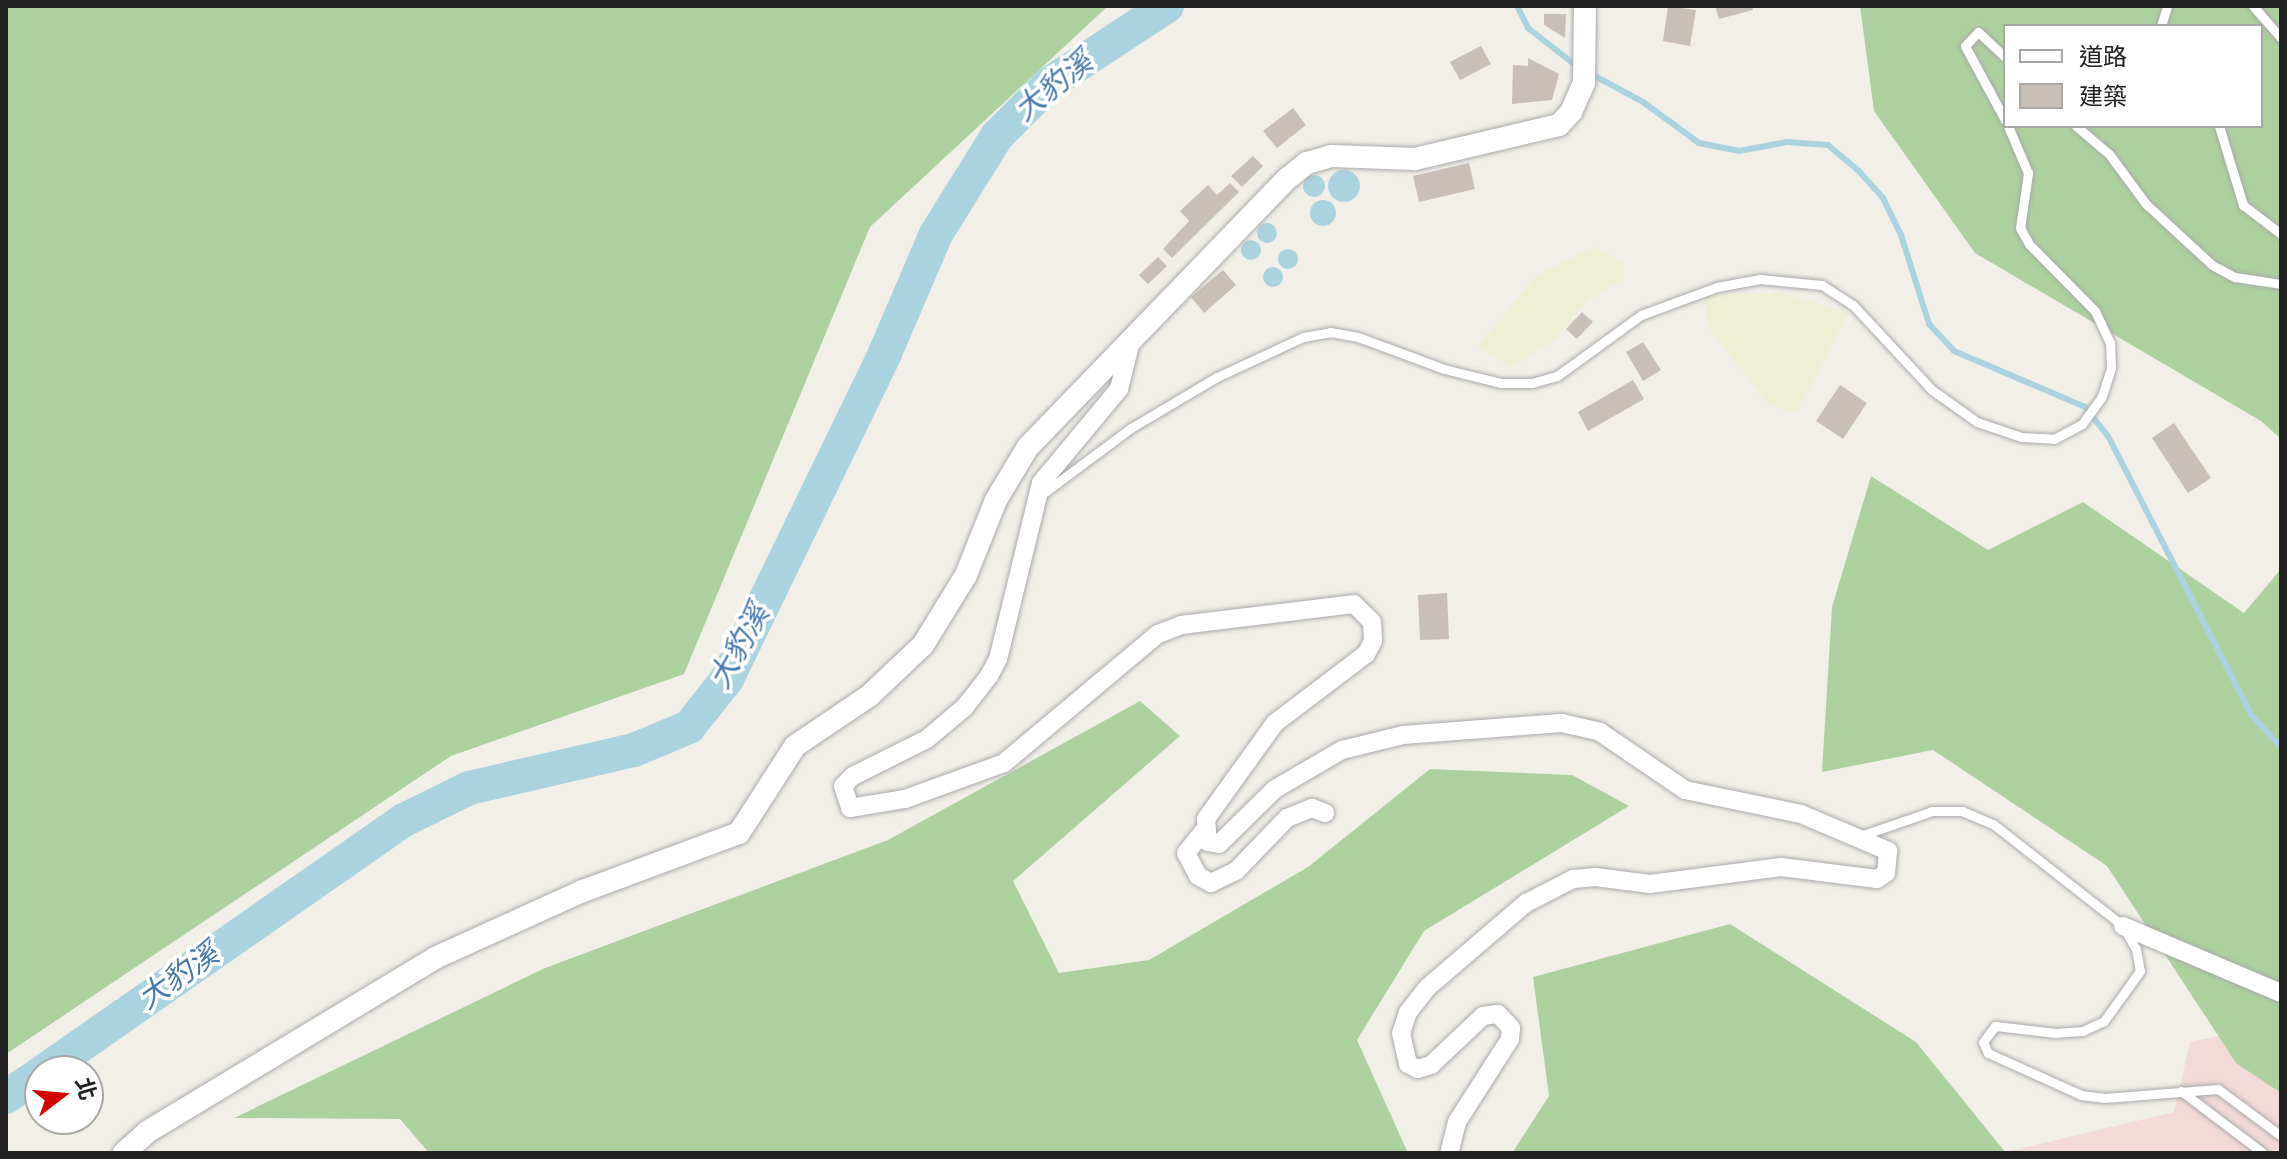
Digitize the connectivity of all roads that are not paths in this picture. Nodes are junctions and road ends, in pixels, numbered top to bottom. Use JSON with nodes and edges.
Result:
{"nodes":[{"id":1,"x":1585,"y":6,"type":"edge"},
{"id":2,"x":2253,"y":6,"type":"edge"},
{"id":3,"x":2281,"y":38,"type":"edge"},
{"id":4,"x":2003,"y":55,"type":"edge"},
{"id":5,"x":2003,"y":116,"type":"edge"},
{"id":6,"x":2009,"y":128,"type":"edge"},
{"id":7,"x":2078,"y":128,"type":"edge"},
{"id":8,"x":2220,"y":128,"type":"edge"},
{"id":9,"x":2281,"y":234,"type":"edge"},
{"id":10,"x":2281,"y":284,"type":"edge"},
{"id":11,"x":1130,"y":345,"type":"junction"},
{"id":12,"x":1036,"y":499,"type":"junction"},
{"id":13,"x":1325,"y":813,"type":"dead end"},
{"id":14,"x":1203,"y":832,"type":"junction"},
{"id":15,"x":1860,"y":836,"type":"junction"},
{"id":16,"x":2123,"y":926,"type":"junction"},
{"id":17,"x":2281,"y":993,"type":"edge"},
{"id":18,"x":2181,"y":1091,"type":"junction"},
{"id":19,"x":2281,"y":1136,"type":"edge"},
{"id":20,"x":124,"y":1153,"type":"edge"},
{"id":21,"x":1449,"y":1153,"type":"edge"},
{"id":22,"x":2263,"y":1153,"type":"edge"}],
"edges":[{"from":1,"to":11,"type":"street"},
{"from":2,"to":3,"type":"lane"},
{"from":4,"to":5,"type":"lane"},
{"from":6,"to":12,"type":"lane"},
{"from":7,"to":10,"type":"lane"},
{"from":8,"to":9,"type":"lane"},
{"from":11,"to":12,"type":"street"},
{"from":11,"to":20,"type":"street"},
{"from":12,"to":14,"type":"street"},
{"from":13,"to":14,"type":"street"},
{"from":14,"to":15,"type":"street"},
{"from":15,"to":16,"type":"lane"},
{"from":15,"to":21,"type":"street"},
{"from":16,"to":17,"type":"street"},
{"from":16,"to":18,"type":"lane"},
{"from":18,"to":19,"type":"lane"},
{"from":18,"to":22,"type":"lane"}]}
